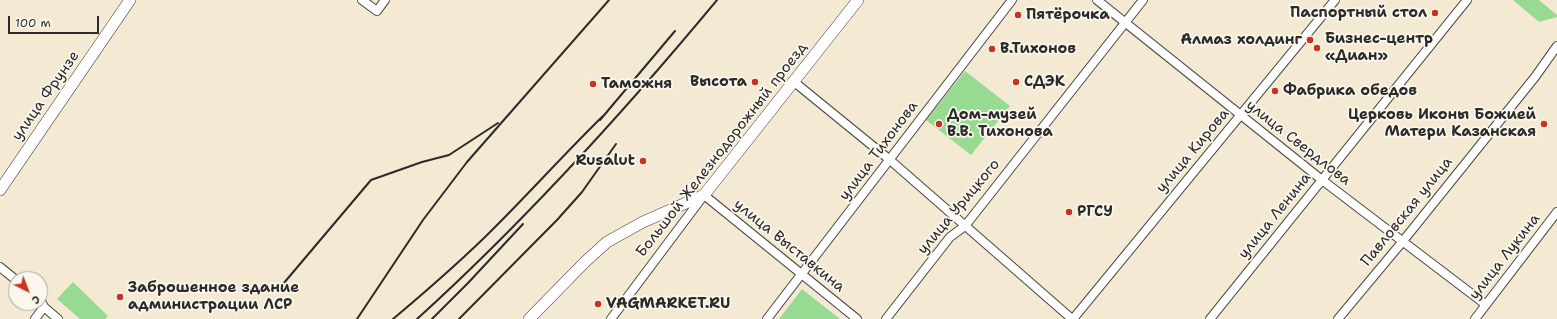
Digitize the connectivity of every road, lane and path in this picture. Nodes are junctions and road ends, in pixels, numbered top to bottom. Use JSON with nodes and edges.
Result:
{"nodes":[{"id":1,"x":130,"y":0,"type":"edge"},
{"id":2,"x":362,"y":0,"type":"edge"},
{"id":3,"x":385,"y":0,"type":"edge"},
{"id":4,"x":858,"y":0,"type":"edge"},
{"id":5,"x":1012,"y":0,"type":"edge"},
{"id":6,"x":1097,"y":0,"type":"edge"},
{"id":7,"x":1143,"y":0,"type":"edge"},
{"id":8,"x":1335,"y":0,"type":"edge"},
{"id":9,"x":1467,"y":0,"type":"edge"},
{"id":10,"x":1125,"y":22,"type":"junction"},
{"id":11,"x":1557,"y":46,"type":"edge"},
{"id":12,"x":793,"y":81,"type":"junction"},
{"id":13,"x":1240,"y":116,"type":"junction"},
{"id":14,"x":890,"y":160,"type":"junction"},
{"id":15,"x":1322,"y":180,"type":"junction"},
{"id":16,"x":0,"y":190,"type":"edge"},
{"id":17,"x":704,"y":195,"type":"junction"},
{"id":18,"x":1557,"y":212,"type":"edge"},
{"id":19,"x":965,"y":226,"type":"junction"},
{"id":20,"x":1403,"y":241,"type":"junction"},
{"id":21,"x":0,"y":267,"type":"edge"},
{"id":22,"x":8,"y":274,"type":"edge"},
{"id":23,"x":802,"y":274,"type":"junction"},
{"id":24,"x":1485,"y":304,"type":"junction"},
{"id":25,"x":48,"y":310,"type":"edge"},
{"id":26,"x":58,"y":319,"type":"edge"},
{"id":27,"x":529,"y":319,"type":"edge"},
{"id":28,"x":611,"y":319,"type":"edge"},
{"id":29,"x":767,"y":319,"type":"edge"},
{"id":30,"x":857,"y":319,"type":"edge"},
{"id":31,"x":886,"y":319,"type":"edge"},
{"id":32,"x":1072,"y":319,"type":"edge"},
{"id":33,"x":1210,"y":319,"type":"edge"},
{"id":34,"x":1338,"y":319,"type":"edge"},
{"id":35,"x":1475,"y":319,"type":"edge"}],
"edges":[{"from":1,"to":16,"type":"main road","name":"улица Фрунзе"},
{"from":2,"to":3,"type":"street"},
{"from":4,"to":12,"type":"main road","name":"Большой Железнодорожный проезд"},
{"from":5,"to":14,"type":"street","name":"улица Тихонова"},
{"from":6,"to":10,"type":"street","name":"улица Свердлова"},
{"from":7,"to":10,"type":"street","name":"улица Урицкого"},
{"from":8,"to":13,"type":"street","name":"улица Кирова"},
{"from":9,"to":15,"type":"street","name":"улица Ленина"},
{"from":10,"to":13,"type":"street","name":"улица Свердлова"},
{"from":10,"to":19,"type":"street","name":"улица Урицкого"},
{"from":11,"to":20,"type":"street","name":"Павловская улица"},
{"from":12,"to":14,"type":"street"},
{"from":12,"to":17,"type":"main road","name":"Большой Железнодорожный проезд"},
{"from":13,"to":15,"type":"street","name":"улица Свердлова"},
{"from":13,"to":32,"type":"street","name":"улица Кирова"},
{"from":14,"to":19,"type":"street"},
{"from":14,"to":23,"type":"street","name":"улица Тихонова"},
{"from":15,"to":20,"type":"street","name":"улица Свердлова"},
{"from":15,"to":33,"type":"street","name":"улица Ленина"},
{"from":17,"to":23,"type":"street","name":"улица Выставкина"},
{"from":17,"to":27,"type":"main road"},
{"from":17,"to":28,"type":"street","name":"Большой Железнодорожный проезд"},
{"from":18,"to":24,"type":"street","name":"улица Лукина"},
{"from":19,"to":31,"type":"street","name":"улица Урицкого"},
{"from":19,"to":32,"type":"street"},
{"from":20,"to":24,"type":"street","name":"улица Свердлова"},
{"from":20,"to":34,"type":"street","name":"Павловская улица"},
{"from":21,"to":22,"type":"street"},
{"from":23,"to":29,"type":"street","name":"улица Тихонова"},
{"from":23,"to":30,"type":"street","name":"улица Выставкина"},
{"from":24,"to":35,"type":"street","name":"улица Лукина"},
{"from":25,"to":26,"type":"street"}]}
